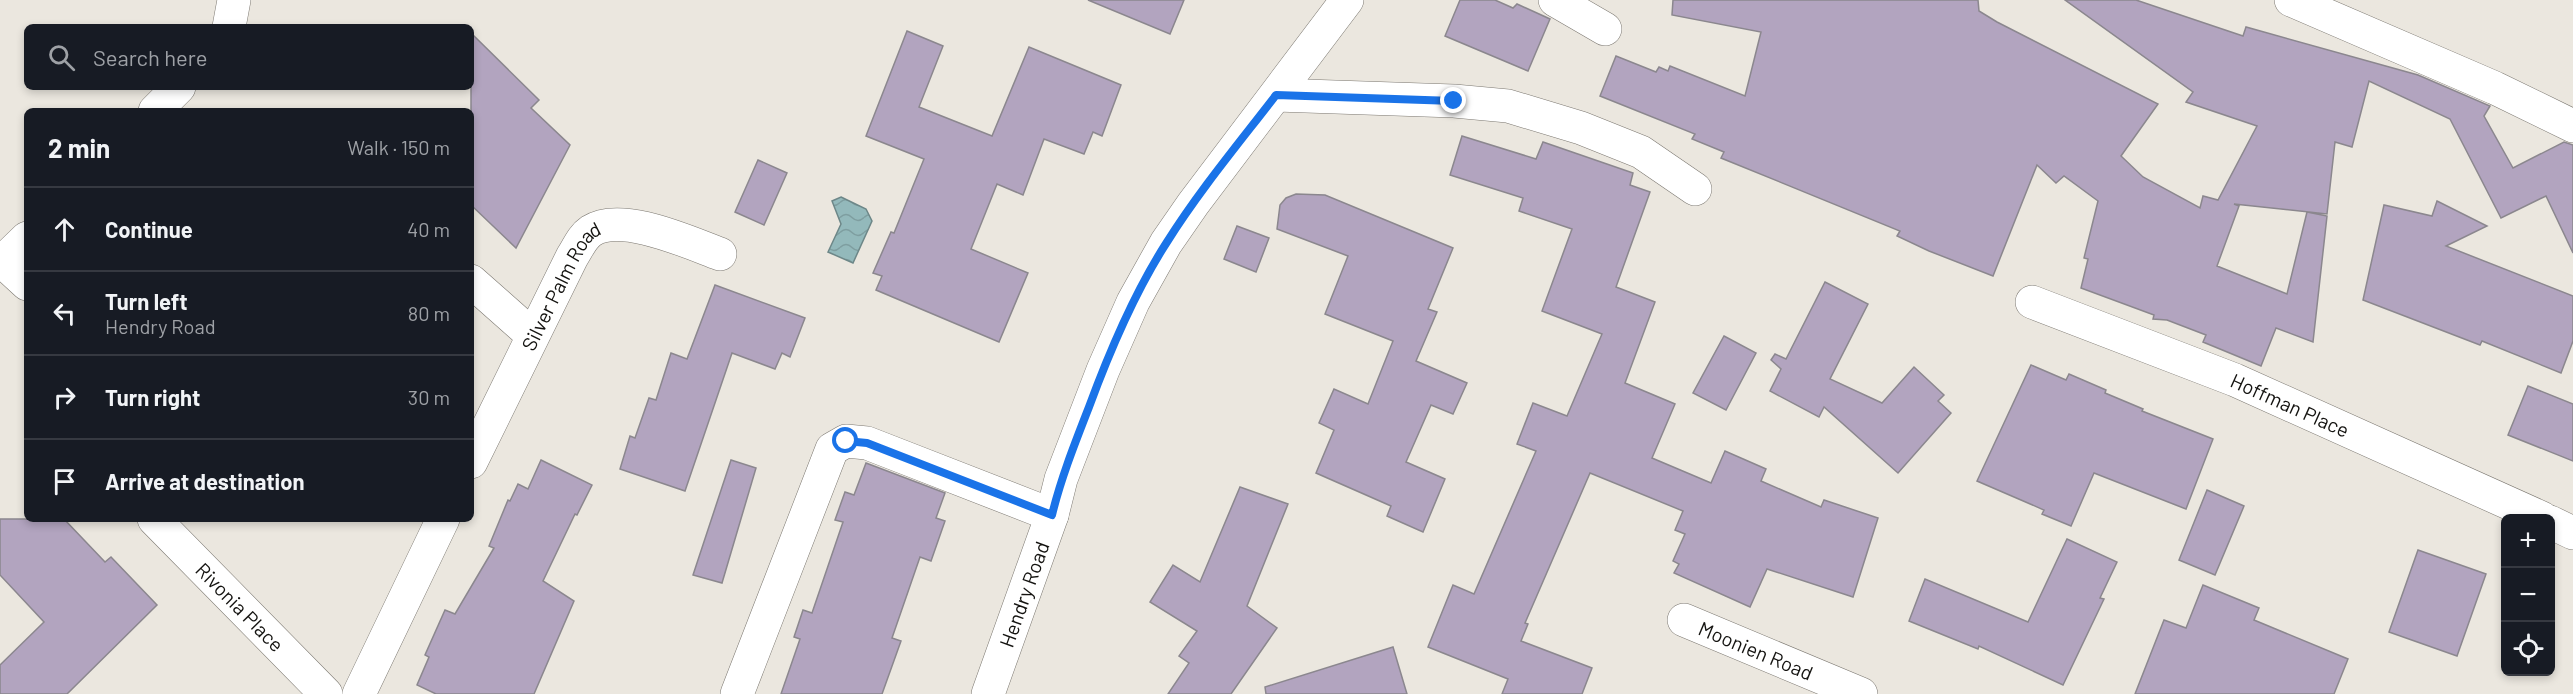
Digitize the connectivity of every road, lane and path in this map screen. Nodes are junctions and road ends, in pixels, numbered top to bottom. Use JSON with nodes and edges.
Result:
{"nodes":[{"id":1,"x":234,"y":0,"type":"edge"},
{"id":2,"x":1347,"y":0,"type":"edge"},
{"id":3,"x":1555,"y":0,"type":"edge"},
{"id":4,"x":2291,"y":0,"type":"edge"},
{"id":5,"x":230,"y":24,"type":"edge"},
{"id":6,"x":1605,"y":29,"type":"dead end"},
{"id":7,"x":176,"y":90,"type":"edge"},
{"id":8,"x":1276,"y":95,"type":"junction"},
{"id":9,"x":158,"y":108,"type":"edge"},
{"id":10,"x":2573,"y":126,"type":"edge"},
{"id":11,"x":1695,"y":189,"type":"dead end"},
{"id":12,"x":24,"y":241,"type":"edge"},
{"id":13,"x":720,"y":254,"type":"dead end"},
{"id":14,"x":1,"y":262,"type":"edge"},
{"id":15,"x":24,"y":281,"type":"edge"},
{"id":16,"x":474,"y":284,"type":"edge"},
{"id":17,"x":2032,"y":302,"type":"dead end"},
{"id":18,"x":532,"y":335,"type":"junction"},
{"id":19,"x":474,"y":456,"type":"edge"},
{"id":20,"x":2531,"y":514,"type":"edge"},
{"id":21,"x":1052,"y":515,"type":"junction"},
{"id":22,"x":157,"y":522,"type":"edge"},
{"id":23,"x":443,"y":522,"type":"edge"},
{"id":24,"x":2555,"y":524,"type":"edge"},
{"id":25,"x":2573,"y":533,"type":"edge"},
{"id":26,"x":1683,"y":620,"type":"dead end"},
{"id":27,"x":326,"y":694,"type":"edge"},
{"id":28,"x":359,"y":694,"type":"edge"},
{"id":29,"x":737,"y":694,"type":"edge"},
{"id":30,"x":988,"y":694,"type":"edge"},
{"id":31,"x":1861,"y":694,"type":"edge"}],
"edges":[{"from":1,"to":5,"type":"street"},
{"from":2,"to":8,"type":"street","name":"Hendry Road"},
{"from":3,"to":6,"type":"street"},
{"from":4,"to":10,"type":"street"},
{"from":7,"to":9,"type":"street"},
{"from":8,"to":11,"type":"street"},
{"from":8,"to":21,"type":"street","name":"Hendry Road"},
{"from":12,"to":14,"type":"street"},
{"from":13,"to":18,"type":"street","name":"Silver Palm Road"},
{"from":14,"to":15,"type":"street"},
{"from":16,"to":18,"type":"street"},
{"from":17,"to":20,"type":"street","name":"Hoffman Place"},
{"from":18,"to":19,"type":"street","name":"Silver Palm Road"},
{"from":21,"to":29,"type":"street"},
{"from":21,"to":30,"type":"street","name":"Hendry Road"},
{"from":22,"to":27,"type":"street","name":"Rivonia Place"},
{"from":23,"to":28,"type":"street"},
{"from":24,"to":25,"type":"street"},
{"from":26,"to":31,"type":"street","name":"Moonien Road"}]}
